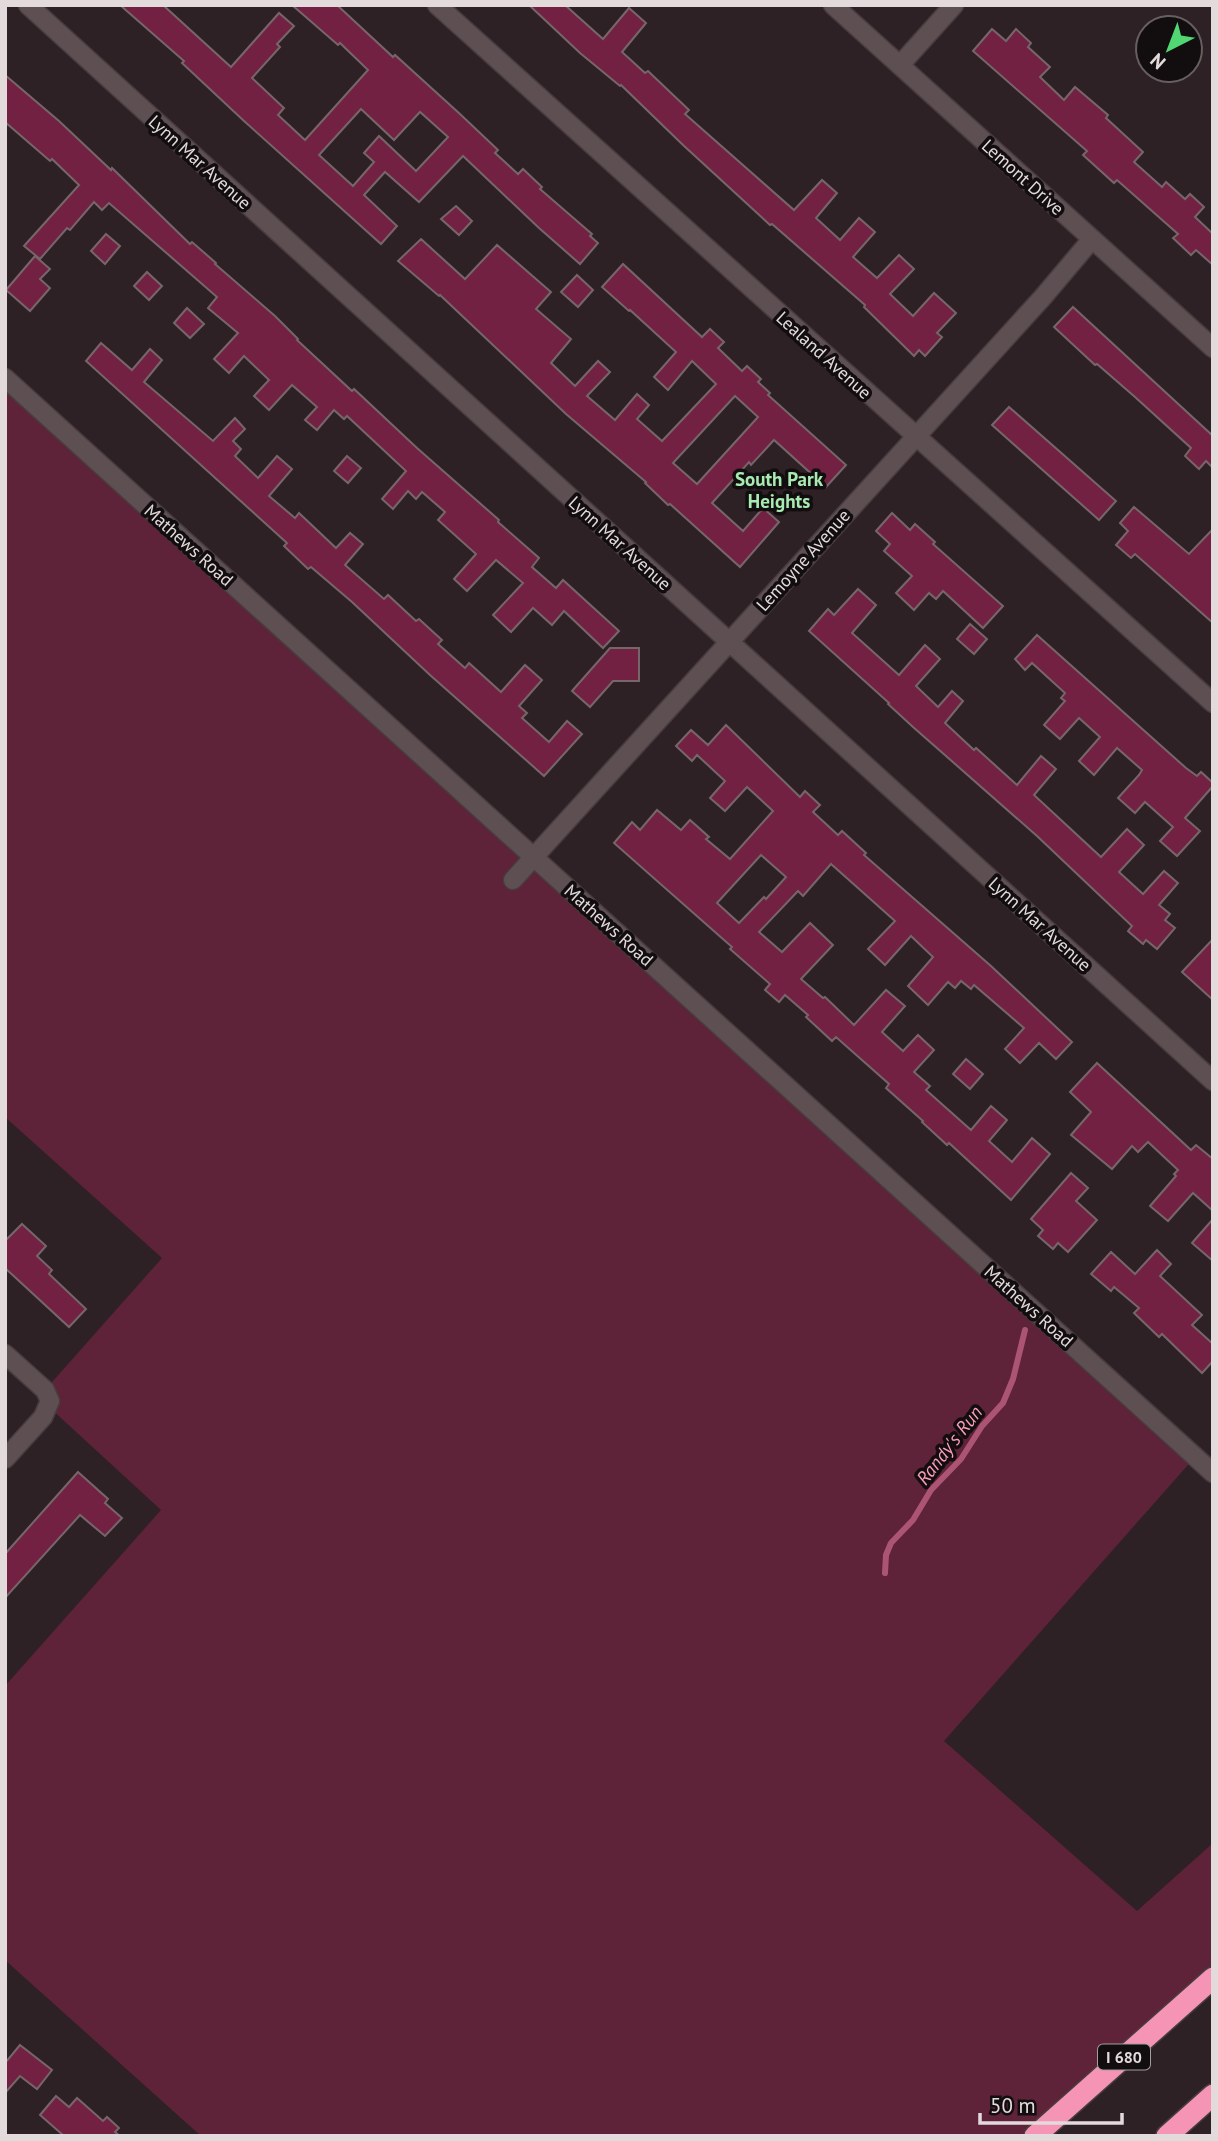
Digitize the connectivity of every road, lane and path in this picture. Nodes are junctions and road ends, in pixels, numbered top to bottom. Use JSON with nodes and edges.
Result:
{"nodes":[{"id":1,"x":28,"y":5,"type":"edge"},
{"id":2,"x":437,"y":5,"type":"edge"},
{"id":3,"x":833,"y":5,"type":"edge"},
{"id":4,"x":954,"y":5,"type":"edge"},
{"id":5,"x":900,"y":65,"type":"junction"},
{"id":6,"x":1092,"y":239,"type":"junction"},
{"id":7,"x":1213,"y":348,"type":"edge"},
{"id":8,"x":5,"y":378,"type":"edge"},
{"id":9,"x":915,"y":436,"type":"junction"},
{"id":10,"x":729,"y":642,"type":"junction"},
{"id":11,"x":1213,"y":703,"type":"edge"},
{"id":12,"x":534,"y":857,"type":"junction"},
{"id":13,"x":513,"y":880,"type":"dead end"},
{"id":14,"x":1213,"y":1080,"type":"edge"},
{"id":15,"x":5,"y":1354,"type":"edge"},
{"id":16,"x":5,"y":1459,"type":"edge"},
{"id":17,"x":1213,"y":1473,"type":"edge"},
{"id":18,"x":1213,"y":1979,"type":"edge"},
{"id":19,"x":1213,"y":2095,"type":"edge"},
{"id":20,"x":1035,"y":2136,"type":"edge"},
{"id":21,"x":1167,"y":2136,"type":"edge"}],
"edges":[{"from":1,"to":10,"type":"street","name":"Lynn Mar Avenue"},
{"from":2,"to":9,"type":"street","name":"Lealand Avenue"},
{"from":3,"to":5,"type":"street","name":"Lemont Drive"},
{"from":4,"to":5,"type":"street"},
{"from":5,"to":6,"type":"street","name":"Lemont Drive"},
{"from":6,"to":7,"type":"street","name":"Lemont Drive"},
{"from":6,"to":9,"type":"street","name":"Lemoyne Avenue"},
{"from":8,"to":12,"type":"street","name":"Mathews Road"},
{"from":9,"to":10,"type":"street","name":"Lemoyne Avenue"},
{"from":9,"to":11,"type":"street","name":"Lealand Avenue"},
{"from":10,"to":12,"type":"street","name":"Lemoyne Avenue"},
{"from":10,"to":14,"type":"street","name":"Lynn Mar Avenue"},
{"from":12,"to":13,"type":"street","name":"Lemoyne Avenue"},
{"from":12,"to":17,"type":"street","name":"Mathews Road"},
{"from":15,"to":16,"type":"street"},
{"from":18,"to":20,"type":"highway","number":"I 680"},
{"from":19,"to":21,"type":"highway"}]}
